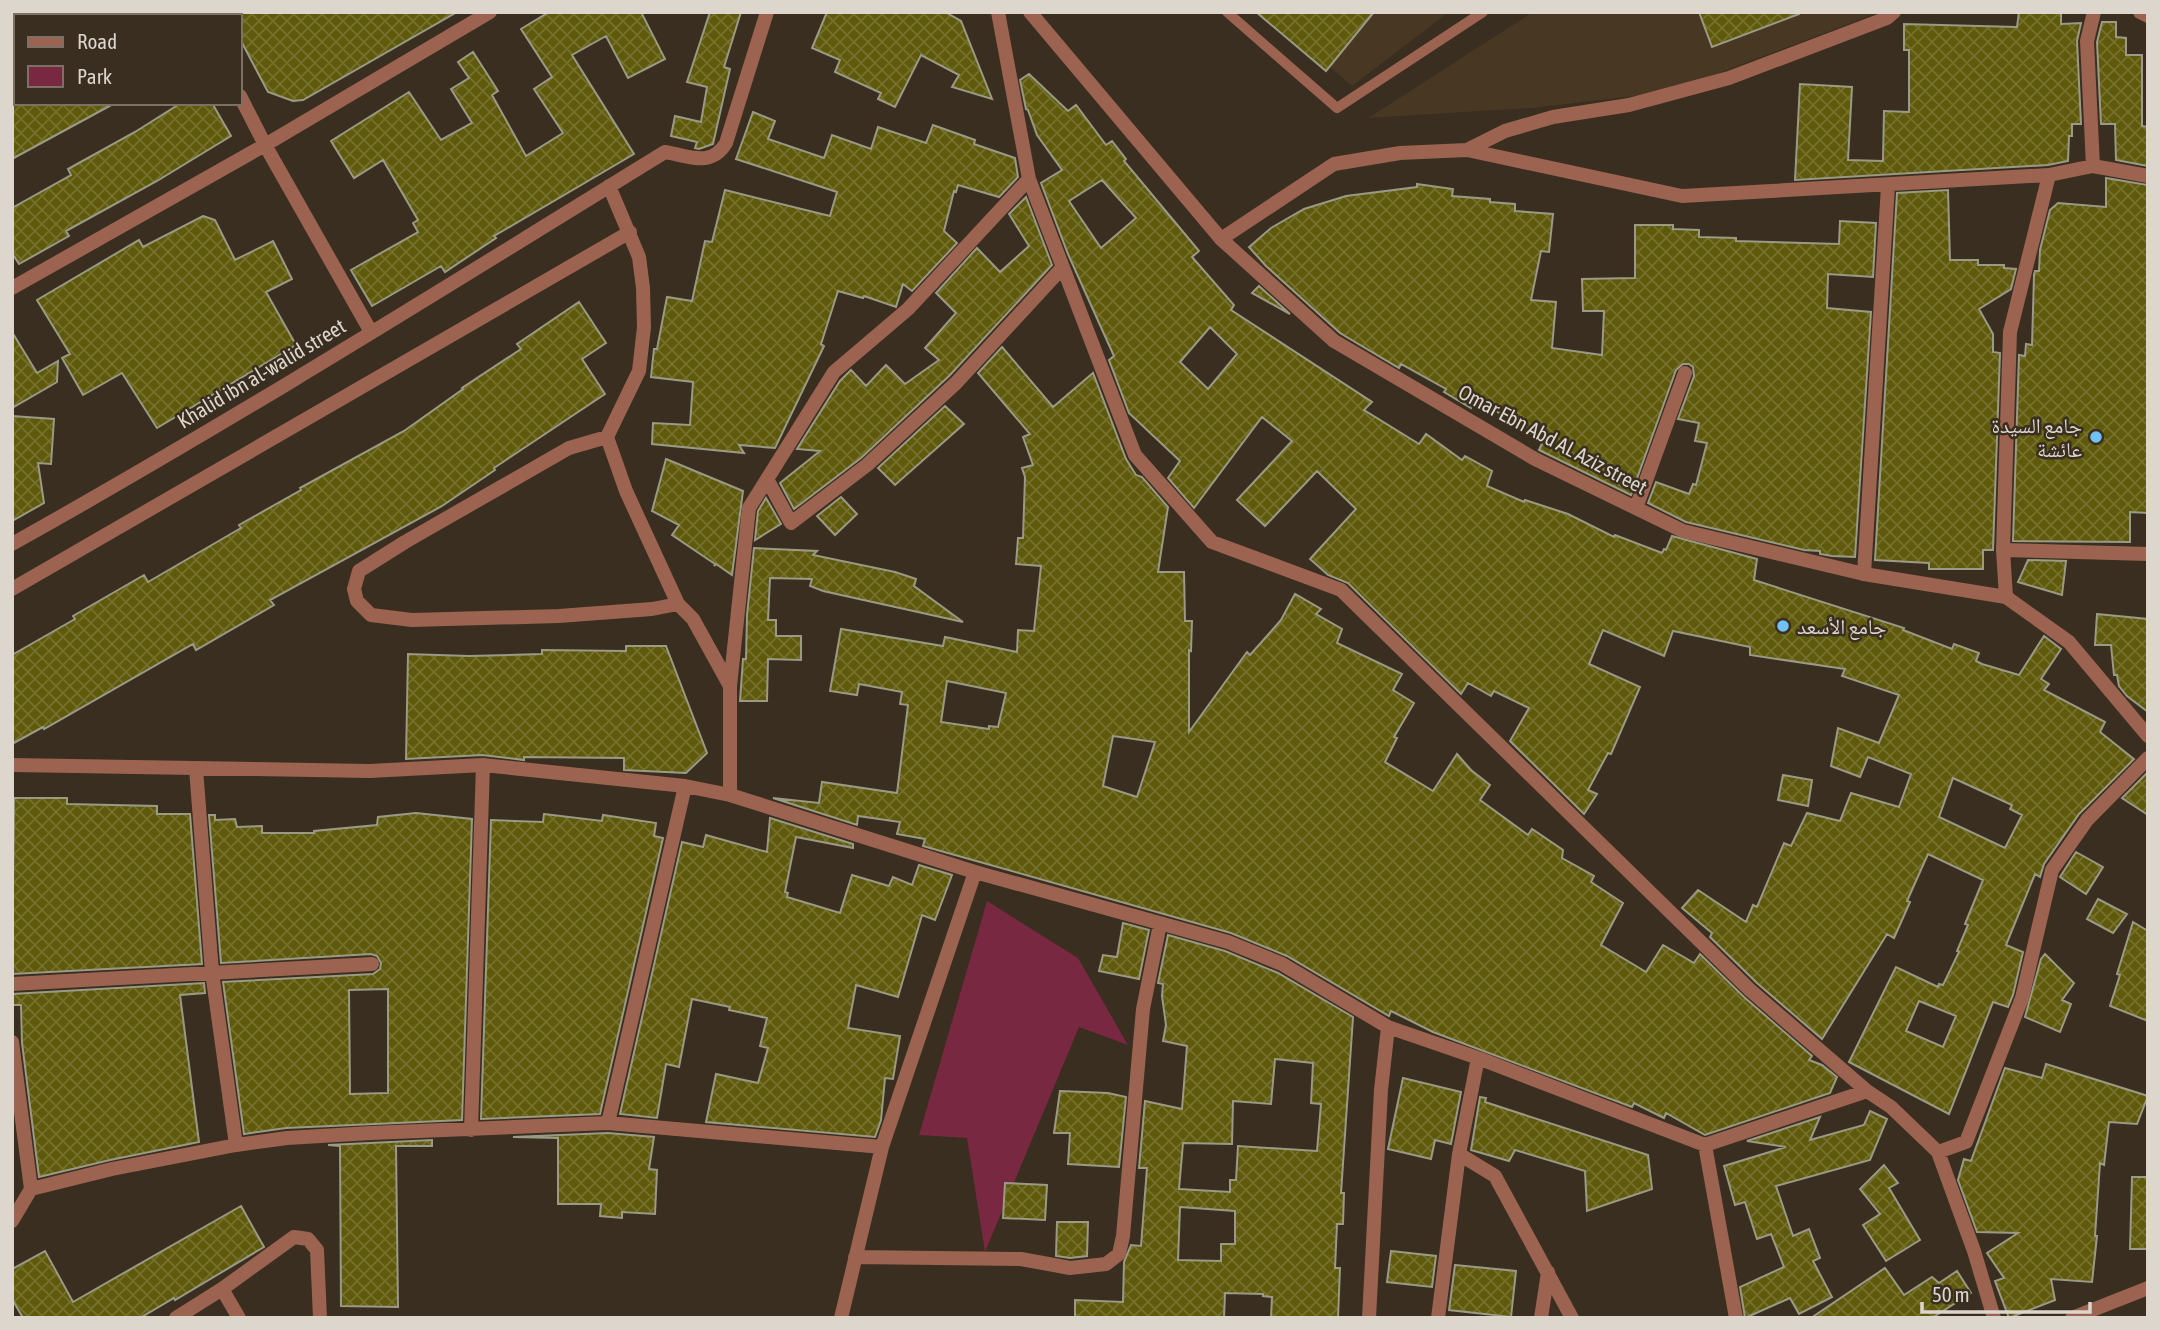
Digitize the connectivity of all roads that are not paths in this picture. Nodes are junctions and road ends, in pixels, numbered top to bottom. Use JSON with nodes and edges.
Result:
{"nodes":[{"id":1,"x":490,"y":12,"type":"edge"},
{"id":2,"x":767,"y":12,"type":"edge"},
{"id":3,"x":998,"y":12,"type":"edge"},
{"id":4,"x":1030,"y":12,"type":"edge"},
{"id":5,"x":1227,"y":12,"type":"edge"},
{"id":6,"x":1483,"y":12,"type":"edge"},
{"id":7,"x":1894,"y":12,"type":"edge"},
{"id":8,"x":2094,"y":12,"type":"edge"},
{"id":9,"x":2140,"y":12,"type":"edge"},
{"id":10,"x":2148,"y":16,"type":"edge"},
{"id":11,"x":242,"y":100,"type":"edge"},
{"id":12,"x":265,"y":145,"type":"junction"},
{"id":13,"x":1467,"y":150,"type":"junction"},
{"id":14,"x":2093,"y":166,"type":"junction"},
{"id":15,"x":2049,"y":175,"type":"junction"},
{"id":16,"x":2148,"y":176,"type":"edge"},
{"id":17,"x":1029,"y":179,"type":"junction"},
{"id":18,"x":609,"y":186,"type":"junction"},
{"id":19,"x":1888,"y":186,"type":"junction"},
{"id":20,"x":630,"y":232,"type":"junction"},
{"id":21,"x":1221,"y":239,"type":"junction"},
{"id":22,"x":1063,"y":267,"type":"junction"},
{"id":23,"x":12,"y":288,"type":"edge"},
{"id":24,"x":371,"y":332,"type":"junction"},
{"id":25,"x":1685,"y":373,"type":"dead end"},
{"id":26,"x":607,"y":437,"type":"junction"},
{"id":27,"x":767,"y":479,"type":"junction"},
{"id":28,"x":1636,"y":508,"type":"junction"},
{"id":29,"x":12,"y":544,"type":"edge"},
{"id":30,"x":2003,"y":550,"type":"junction"},
{"id":31,"x":2148,"y":554,"type":"edge"},
{"id":32,"x":1864,"y":574,"type":"junction"},
{"id":33,"x":12,"y":589,"type":"edge"},
{"id":34,"x":2006,"y":597,"type":"junction"},
{"id":35,"x":678,"y":604,"type":"junction"},
{"id":36,"x":730,"y":686,"type":"junction"},
{"id":37,"x":2148,"y":736,"type":"edge"},
{"id":38,"x":2148,"y":758,"type":"edge"},
{"id":39,"x":12,"y":765,"type":"edge"},
{"id":40,"x":483,"y":765,"type":"junction"},
{"id":41,"x":196,"y":769,"type":"junction"},
{"id":42,"x":685,"y":786,"type":"junction"},
{"id":43,"x":730,"y":795,"type":"junction"},
{"id":44,"x":975,"y":872,"type":"junction"},
{"id":45,"x":1160,"y":924,"type":"junction"},
{"id":46,"x":372,"y":964,"type":"dead end"},
{"id":47,"x":212,"y":972,"type":"junction"},
{"id":48,"x":12,"y":984,"type":"edge"},
{"id":49,"x":1388,"y":1027,"type":"junction"},
{"id":50,"x":12,"y":1042,"type":"edge"},
{"id":51,"x":1478,"y":1058,"type":"junction"},
{"id":52,"x":1867,"y":1091,"type":"junction"},
{"id":53,"x":608,"y":1123,"type":"junction"},
{"id":54,"x":471,"y":1130,"type":"junction"},
{"id":55,"x":236,"y":1145,"type":"junction"},
{"id":56,"x":1705,"y":1146,"type":"junction"},
{"id":57,"x":882,"y":1147,"type":"junction"},
{"id":58,"x":1938,"y":1152,"type":"junction"},
{"id":59,"x":1459,"y":1154,"type":"junction"},
{"id":60,"x":31,"y":1189,"type":"junction"},
{"id":61,"x":12,"y":1221,"type":"edge"},
{"id":62,"x":855,"y":1257,"type":"junction"},
{"id":63,"x":1548,"y":1272,"type":"junction"},
{"id":64,"x":2148,"y":1288,"type":"edge"},
{"id":65,"x":222,"y":1289,"type":"junction"},
{"id":66,"x":176,"y":1318,"type":"edge"},
{"id":67,"x":239,"y":1318,"type":"edge"},
{"id":68,"x":320,"y":1318,"type":"edge"},
{"id":69,"x":841,"y":1318,"type":"edge"},
{"id":70,"x":1369,"y":1318,"type":"edge"},
{"id":71,"x":1438,"y":1318,"type":"edge"},
{"id":72,"x":1541,"y":1318,"type":"edge"},
{"id":73,"x":1572,"y":1318,"type":"edge"},
{"id":74,"x":1736,"y":1318,"type":"edge"},
{"id":75,"x":1994,"y":1318,"type":"edge"},
{"id":76,"x":2072,"y":1318,"type":"edge"}],
"edges":[{"from":1,"to":12,"type":"street"},
{"from":2,"to":18,"type":"street"},
{"from":3,"to":17,"type":"street"},
{"from":4,"to":21,"type":"street","name":"Omar Ebn Abd AL Aziz street"},
{"from":5,"to":6,"type":"lane"},
{"from":7,"to":13,"type":"street"},
{"from":8,"to":14,"type":"street"},
{"from":9,"to":10,"type":"street"},
{"from":11,"to":12,"type":"street","name":"Khalid ibn al-walid street"},
{"from":12,"to":23,"type":"street"},
{"from":12,"to":24,"type":"street","name":"Khalid ibn al-walid street"},
{"from":13,"to":19,"type":"street"},
{"from":13,"to":21,"type":"street"},
{"from":14,"to":15,"type":"street"},
{"from":14,"to":16,"type":"street"},
{"from":15,"to":19,"type":"street"},
{"from":15,"to":30,"type":"street"},
{"from":17,"to":22,"type":"street"},
{"from":17,"to":27,"type":"street"},
{"from":18,"to":20,"type":"street"},
{"from":18,"to":24,"type":"street"},
{"from":19,"to":32,"type":"street"},
{"from":20,"to":26,"type":"street"},
{"from":20,"to":33,"type":"street"},
{"from":21,"to":28,"type":"street","name":"Omar Ebn Abd AL Aziz street"},
{"from":22,"to":27,"type":"street"},
{"from":22,"to":52,"type":"street"},
{"from":24,"to":29,"type":"street","name":"Khalid ibn al-walid street"},
{"from":25,"to":28,"type":"street"},
{"from":26,"to":35,"type":"street"},
{"from":26,"to":35,"type":"street"},
{"from":27,"to":36,"type":"street"},
{"from":28,"to":32,"type":"street","name":"Omar Ebn Abd AL Aziz street"},
{"from":30,"to":31,"type":"street"},
{"from":30,"to":34,"type":"street"},
{"from":32,"to":34,"type":"street","name":"Omar Ebn Abd AL Aziz street"},
{"from":34,"to":37,"type":"street","name":"Omar Ebn Abd AL Aziz street"},
{"from":35,"to":36,"type":"street"},
{"from":36,"to":43,"type":"street"},
{"from":38,"to":58,"type":"street"},
{"from":39,"to":41,"type":"street"},
{"from":40,"to":41,"type":"street"},
{"from":40,"to":42,"type":"street"},
{"from":40,"to":54,"type":"street"},
{"from":41,"to":47,"type":"street"},
{"from":42,"to":43,"type":"street"},
{"from":42,"to":53,"type":"street"},
{"from":43,"to":44,"type":"street"},
{"from":44,"to":45,"type":"street"},
{"from":44,"to":57,"type":"street"},
{"from":45,"to":49,"type":"street"},
{"from":45,"to":62,"type":"street"},
{"from":46,"to":47,"type":"street"},
{"from":47,"to":48,"type":"street"},
{"from":47,"to":55,"type":"street"},
{"from":49,"to":51,"type":"street"},
{"from":49,"to":70,"type":"street"},
{"from":50,"to":60,"type":"street"},
{"from":51,"to":56,"type":"street"},
{"from":51,"to":59,"type":"street"},
{"from":52,"to":56,"type":"street"},
{"from":52,"to":58,"type":"street"},
{"from":53,"to":54,"type":"street"},
{"from":53,"to":57,"type":"street"},
{"from":54,"to":55,"type":"street"},
{"from":55,"to":60,"type":"street"},
{"from":56,"to":74,"type":"street"},
{"from":57,"to":62,"type":"street"},
{"from":58,"to":75,"type":"street"},
{"from":59,"to":63,"type":"street"},
{"from":59,"to":71,"type":"street"},
{"from":60,"to":61,"type":"street"},
{"from":62,"to":69,"type":"street"},
{"from":63,"to":72,"type":"street"},
{"from":63,"to":73,"type":"street"},
{"from":64,"to":76,"type":"street"},
{"from":65,"to":66,"type":"street"},
{"from":65,"to":67,"type":"street"},
{"from":65,"to":68,"type":"street"}]}
